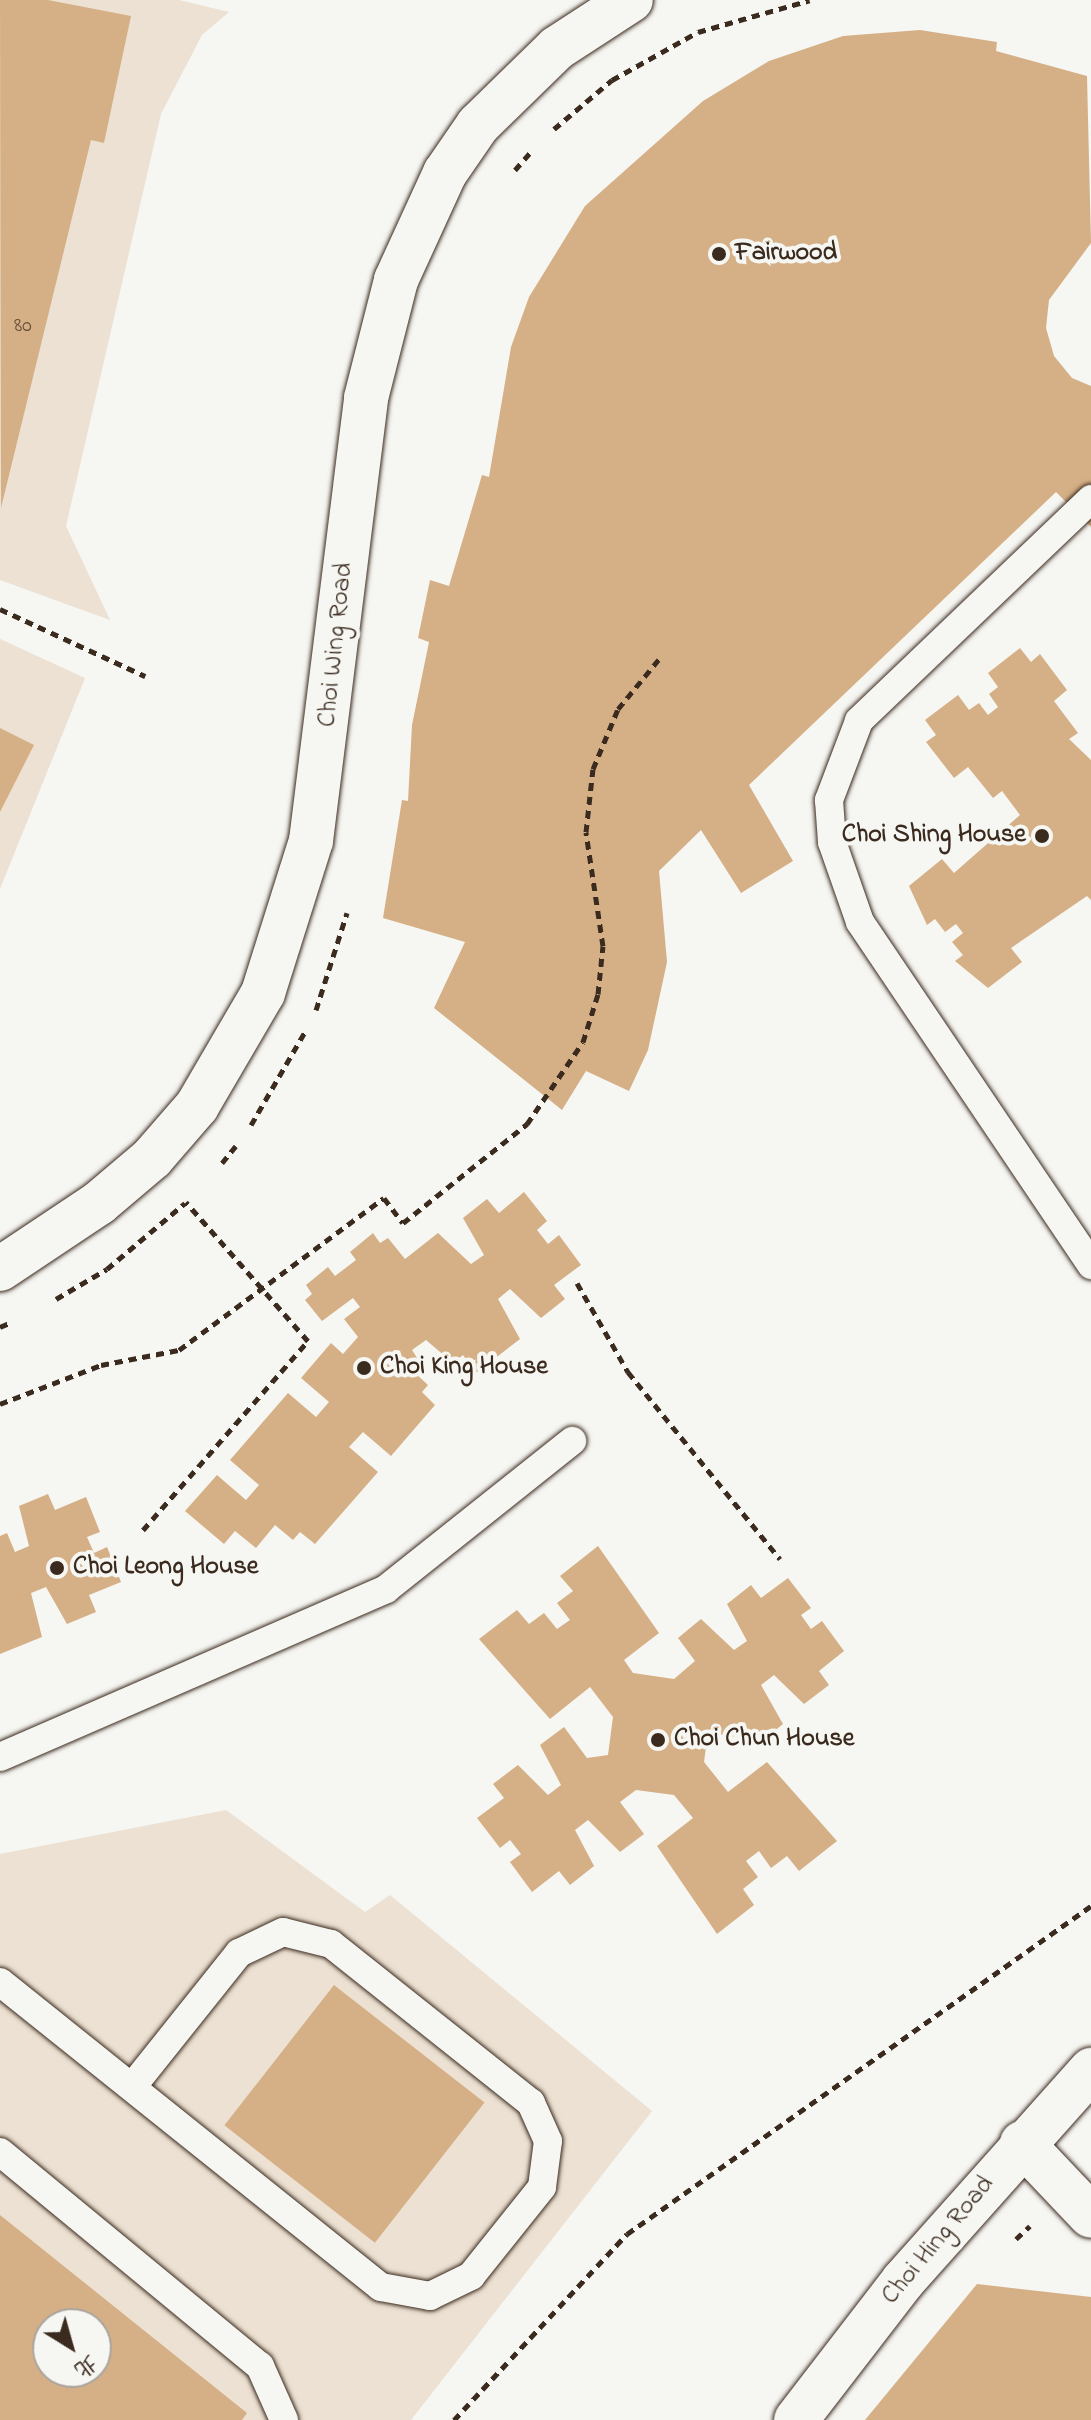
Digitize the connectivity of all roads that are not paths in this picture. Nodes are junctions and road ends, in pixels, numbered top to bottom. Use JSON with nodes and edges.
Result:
{"nodes":[{"id":1,"x":631,"y":0,"type":"edge"},
{"id":2,"x":1091,"y":499,"type":"edge"},
{"id":3,"x":1091,"y":1265,"type":"edge"},
{"id":4,"x":0,"y":1269,"type":"edge"},
{"id":5,"x":572,"y":1441,"type":"dead end"},
{"id":6,"x":0,"y":1757,"type":"edge"},
{"id":7,"x":0,"y":1982,"type":"edge"},
{"id":8,"x":1091,"y":2070,"type":"edge"},
{"id":9,"x":132,"y":2087,"type":"junction"},
{"id":10,"x":1022,"y":2143,"type":"junction"},
{"id":11,"x":0,"y":2152,"type":"edge"},
{"id":12,"x":1091,"y":2216,"type":"edge"},
{"id":13,"x":284,"y":2420,"type":"edge"},
{"id":14,"x":796,"y":2420,"type":"edge"}],
"edges":[{"from":1,"to":4,"type":"street","name":"Choi Wing Road"},
{"from":2,"to":3,"type":"lane"},
{"from":5,"to":6,"type":"lane"},
{"from":7,"to":9,"type":"lane"},
{"from":8,"to":10,"type":"street","name":"Choi Hing Road"},
{"from":9,"to":9,"type":"lane"},
{"from":10,"to":12,"type":"street"},
{"from":10,"to":14,"type":"street","name":"Choi Hing Road"},
{"from":11,"to":13,"type":"lane"}]}
